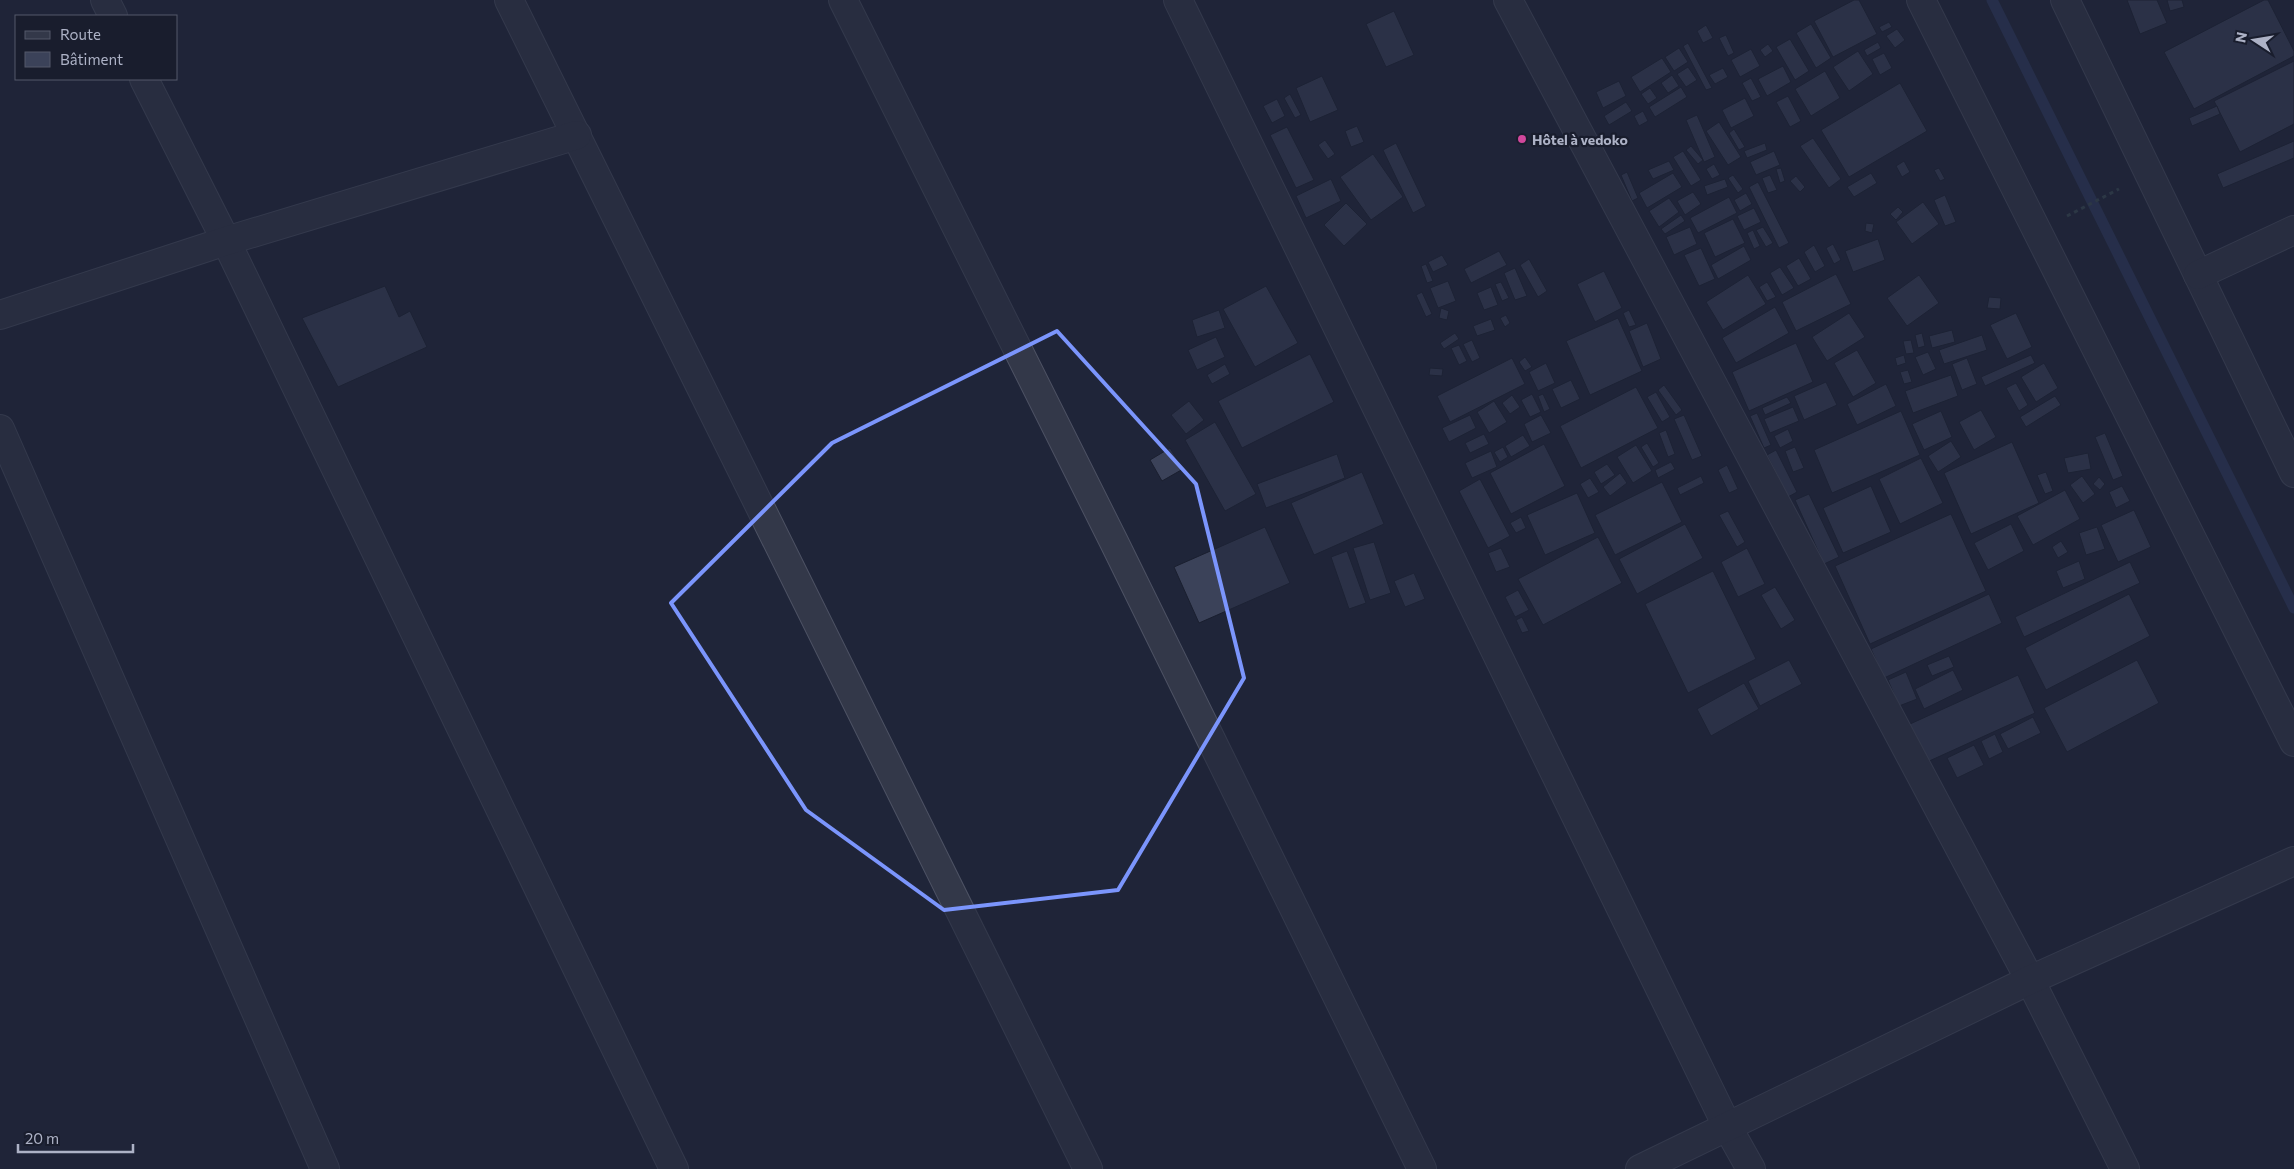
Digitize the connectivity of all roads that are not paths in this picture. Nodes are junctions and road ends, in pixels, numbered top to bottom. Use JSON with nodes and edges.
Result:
{"nodes":[{"id":1,"x":105,"y":0,"type":"edge"},
{"id":2,"x":509,"y":0,"type":"edge"},
{"id":3,"x":843,"y":0,"type":"edge"},
{"id":4,"x":1178,"y":0,"type":"edge"},
{"id":5,"x":1508,"y":0,"type":"edge"},
{"id":6,"x":1921,"y":0,"type":"edge"},
{"id":7,"x":2064,"y":0,"type":"edge"},
{"id":8,"x":112,"y":15,"type":"edge"},
{"id":9,"x":145,"y":80,"type":"edge"},
{"id":10,"x":577,"y":135,"type":"junction"},
{"id":11,"x":2294,"y":230,"type":"edge"},
{"id":12,"x":226,"y":241,"type":"junction"},
{"id":13,"x":2198,"y":275,"type":"junction"},
{"id":14,"x":0,"y":315,"type":"edge"},
{"id":15,"x":0,"y":429,"type":"edge"},
{"id":16,"x":2294,"y":474,"type":"edge"},
{"id":17,"x":2294,"y":742,"type":"edge"},
{"id":18,"x":2294,"y":861,"type":"edge"},
{"id":19,"x":2030,"y":980,"type":"junction"},
{"id":20,"x":1728,"y":1128,"type":"junction"},
{"id":21,"x":325,"y":1169,"type":"edge"},
{"id":22,"x":674,"y":1169,"type":"edge"},
{"id":23,"x":1088,"y":1169,"type":"edge"},
{"id":24,"x":1422,"y":1169,"type":"edge"},
{"id":25,"x":1640,"y":1169,"type":"edge"},
{"id":26,"x":1751,"y":1169,"type":"edge"},
{"id":27,"x":2125,"y":1169,"type":"edge"}],
"edges":[{"from":1,"to":8,"type":"street"},
{"from":2,"to":10,"type":"street"},
{"from":3,"to":24,"type":"street"},
{"from":4,"to":20,"type":"street"},
{"from":5,"to":19,"type":"street"},
{"from":6,"to":17,"type":"street"},
{"from":7,"to":13,"type":"street"},
{"from":9,"to":12,"type":"street"},
{"from":10,"to":12,"type":"street"},
{"from":10,"to":23,"type":"street"},
{"from":11,"to":13,"type":"street"},
{"from":12,"to":14,"type":"street"},
{"from":12,"to":22,"type":"street"},
{"from":13,"to":16,"type":"street"},
{"from":15,"to":21,"type":"street"},
{"from":18,"to":19,"type":"street"},
{"from":19,"to":20,"type":"street"},
{"from":19,"to":27,"type":"street"},
{"from":20,"to":25,"type":"street"},
{"from":20,"to":26,"type":"street"}]}
